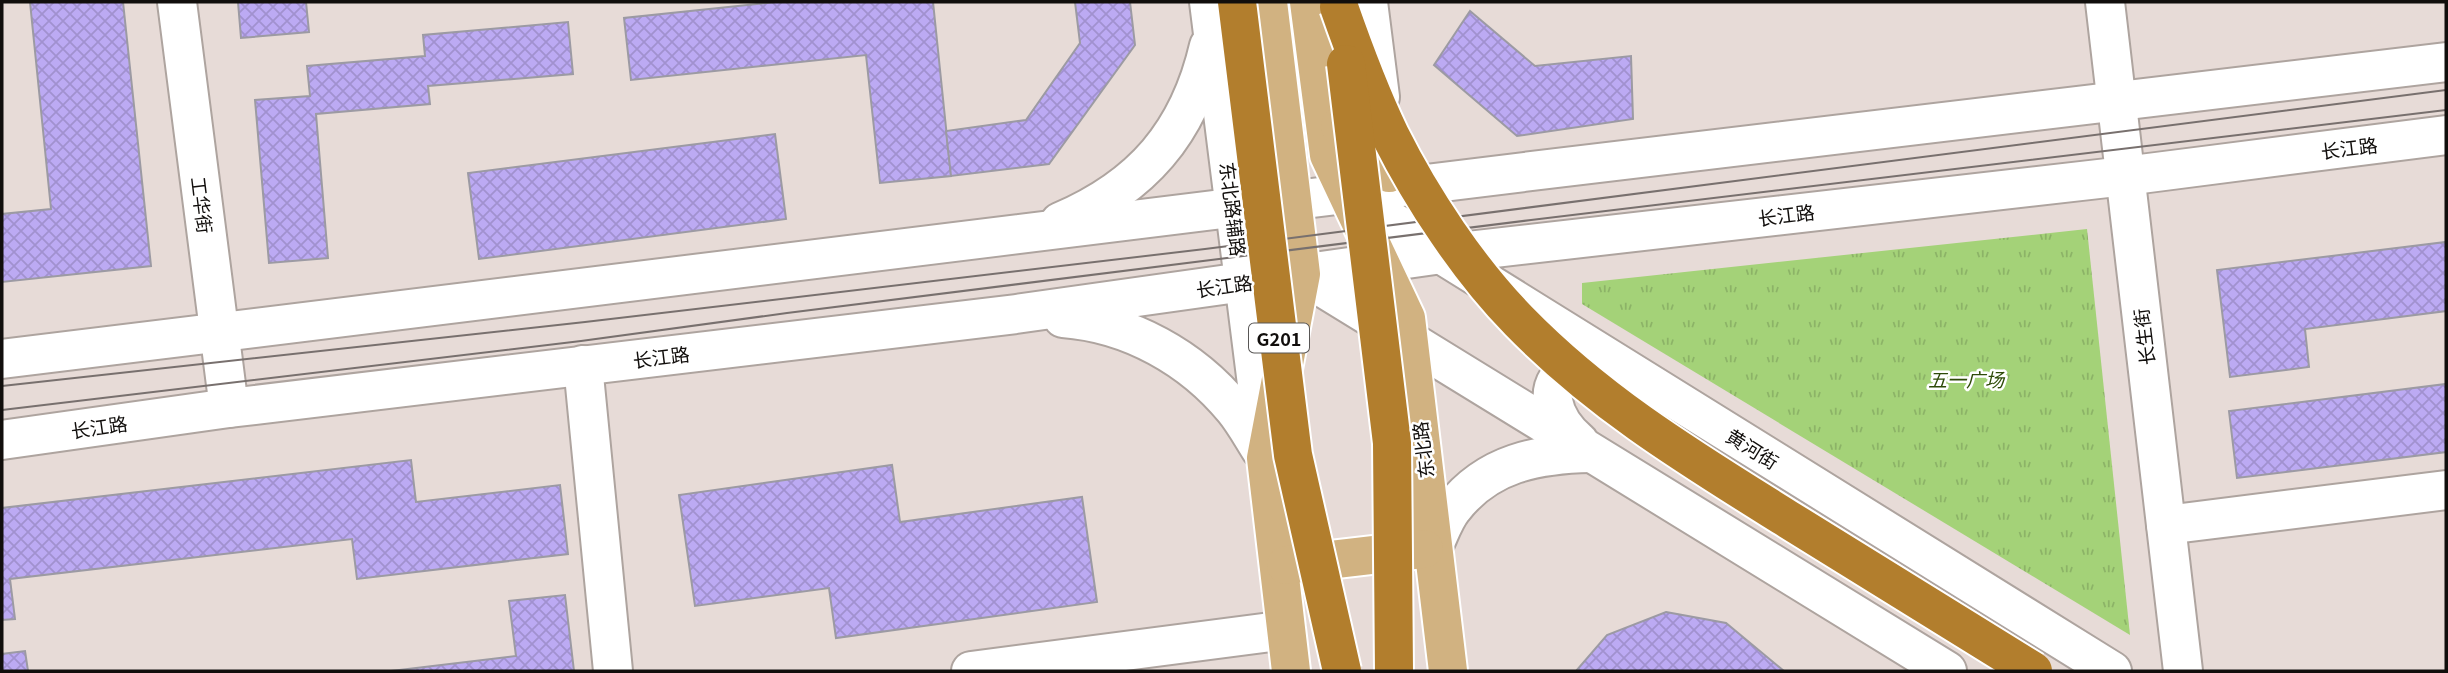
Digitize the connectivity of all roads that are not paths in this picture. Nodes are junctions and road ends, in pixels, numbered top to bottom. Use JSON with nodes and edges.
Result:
{"nodes":[{"id":1,"x":177,"y":2,"type":"edge"},
{"id":2,"x":1237,"y":2,"type":"edge"},
{"id":3,"x":1268,"y":2,"type":"edge"},
{"id":4,"x":2105,"y":2,"type":"edge"},
{"id":5,"x":1338,"y":3,"type":"edge"},
{"id":6,"x":1211,"y":16,"type":"edge"},
{"id":7,"x":2446,"y":62,"type":"edge"},
{"id":8,"x":2117,"y":101,"type":"junction"},
{"id":9,"x":1322,"y":108,"type":"junction"},
{"id":10,"x":2446,"y":135,"type":"edge"},
{"id":11,"x":2125,"y":176,"type":"junction"},
{"id":12,"x":1346,"y":195,"type":"junction"},
{"id":13,"x":1391,"y":195,"type":"junction"},
{"id":14,"x":1292,"y":202,"type":"junction"},
{"id":15,"x":1234,"y":209,"type":"junction"},
{"id":16,"x":1032,"y":234,"type":"junction"},
{"id":17,"x":1442,"y":254,"type":"junction"},
{"id":18,"x":1390,"y":262,"type":"junction"},
{"id":19,"x":1301,"y":274,"type":"junction"},
{"id":20,"x":1243,"y":283,"type":"junction"},
{"id":21,"x":1016,"y":314,"type":"junction"},
{"id":22,"x":1408,"y":330,"type":"junction"},
{"id":23,"x":220,"y":334,"type":"junction"},
{"id":24,"x":2,"y":359,"type":"edge"},
{"id":25,"x":583,"y":365,"type":"junction"},
{"id":26,"x":1637,"y":375,"type":"junction"},
{"id":27,"x":229,"y":408,"type":"junction"},
{"id":28,"x":2,"y":440,"type":"edge"},
{"id":29,"x":1591,"y":453,"type":"junction"},
{"id":30,"x":1266,"y":458,"type":"junction"},
{"id":31,"x":2446,"y":490,"type":"edge"},
{"id":32,"x":2166,"y":525,"type":"junction"},
{"id":33,"x":1433,"y":547,"type":"junction"},
{"id":34,"x":1278,"y":566,"type":"junction"},
{"id":35,"x":1286,"y":630,"type":"junction"},
{"id":36,"x":613,"y":671,"type":"edge"},
{"id":37,"x":971,"y":671,"type":"edge"},
{"id":38,"x":1291,"y":671,"type":"edge"},
{"id":39,"x":1342,"y":671,"type":"edge"},
{"id":40,"x":1394,"y":671,"type":"edge"},
{"id":41,"x":1448,"y":671,"type":"edge"},
{"id":42,"x":1947,"y":671,"type":"edge"},
{"id":43,"x":2033,"y":671,"type":"edge"},
{"id":44,"x":2112,"y":671,"type":"edge"},
{"id":45,"x":2183,"y":671,"type":"edge"}],
"edges":[{"from":1,"to":23,"type":"main road","name":"工华街"},
{"from":2,"to":39,"type":"highway","number":"G201","bridge":true},
{"from":3,"to":14,"type":"main road"},
{"from":4,"to":8,"type":"main road","name":"长生街"},
{"from":5,"to":9,"type":"main road","name":"东北路"},
{"from":5,"to":13,"type":"main road"},
{"from":5,"to":40,"type":"highway","name":"东北路","bridge":true},
{"from":5,"to":43,"type":"highway","bridge":true},
{"from":6,"to":15,"type":"main road","name":"东北路辅路"},
{"from":6,"to":16,"type":"main road"},
{"from":7,"to":8,"type":"main road"},
{"from":8,"to":11,"type":"main road","name":"长生街"},
{"from":8,"to":13,"type":"main road"},
{"from":9,"to":12,"type":"main road","name":"东北路"},
{"from":9,"to":13,"type":"main road"},
{"from":10,"to":11,"type":"main road","name":"长江路"},
{"from":11,"to":17,"type":"main road","name":"长江路"},
{"from":11,"to":32,"type":"main road","name":"长生街"},
{"from":12,"to":13,"type":"main road"},
{"from":12,"to":14,"type":"main road"},
{"from":12,"to":18,"type":"main road","name":"东北路"},
{"from":13,"to":17,"type":"main road","name":"黄河街"},
{"from":13,"to":18,"type":"main road"},
{"from":14,"to":15,"type":"main road"},
{"from":14,"to":19,"type":"main road"},
{"from":15,"to":16,"type":"main road"},
{"from":15,"to":20,"type":"main road","name":"东北路辅路"},
{"from":16,"to":23,"type":"main road"},
{"from":17,"to":18,"type":"main road","name":"长江路"},
{"from":17,"to":26,"type":"main road","name":"黄河街"},
{"from":18,"to":19,"type":"main road","name":"长江路"},
{"from":18,"to":22,"type":"main road","name":"东北路"},
{"from":19,"to":20,"type":"main road","name":"长江路"},
{"from":19,"to":22,"type":"main road"},
{"from":19,"to":30,"type":"main road"},
{"from":20,"to":21,"type":"main road","name":"长江路"},
{"from":20,"to":30,"type":"main road","name":"东北路辅路"},
{"from":21,"to":25,"type":"main road","name":"长江路"},
{"from":21,"to":30,"type":"main road"},
{"from":22,"to":29,"type":"main road"},
{"from":22,"to":33,"type":"main road","name":"东北路"},
{"from":23,"to":24,"type":"main road"},
{"from":23,"to":27,"type":"main road","name":"工华街"},
{"from":25,"to":27,"type":"main road","name":"长江路"},
{"from":25,"to":36,"type":"main road"},
{"from":26,"to":29,"type":"main road"},
{"from":26,"to":44,"type":"main road","name":"黄河街"},
{"from":27,"to":28,"type":"main road","name":"长江路"},
{"from":29,"to":33,"type":"main road"},
{"from":29,"to":42,"type":"main road"},
{"from":30,"to":34,"type":"main road"},
{"from":31,"to":32,"type":"main road"},
{"from":32,"to":45,"type":"main road","name":"长生街"},
{"from":33,"to":34,"type":"main road"},
{"from":33,"to":41,"type":"main road","name":"东北路"},
{"from":34,"to":35,"type":"main road"},
{"from":35,"to":37,"type":"main road"},
{"from":35,"to":38,"type":"main road"}]}
